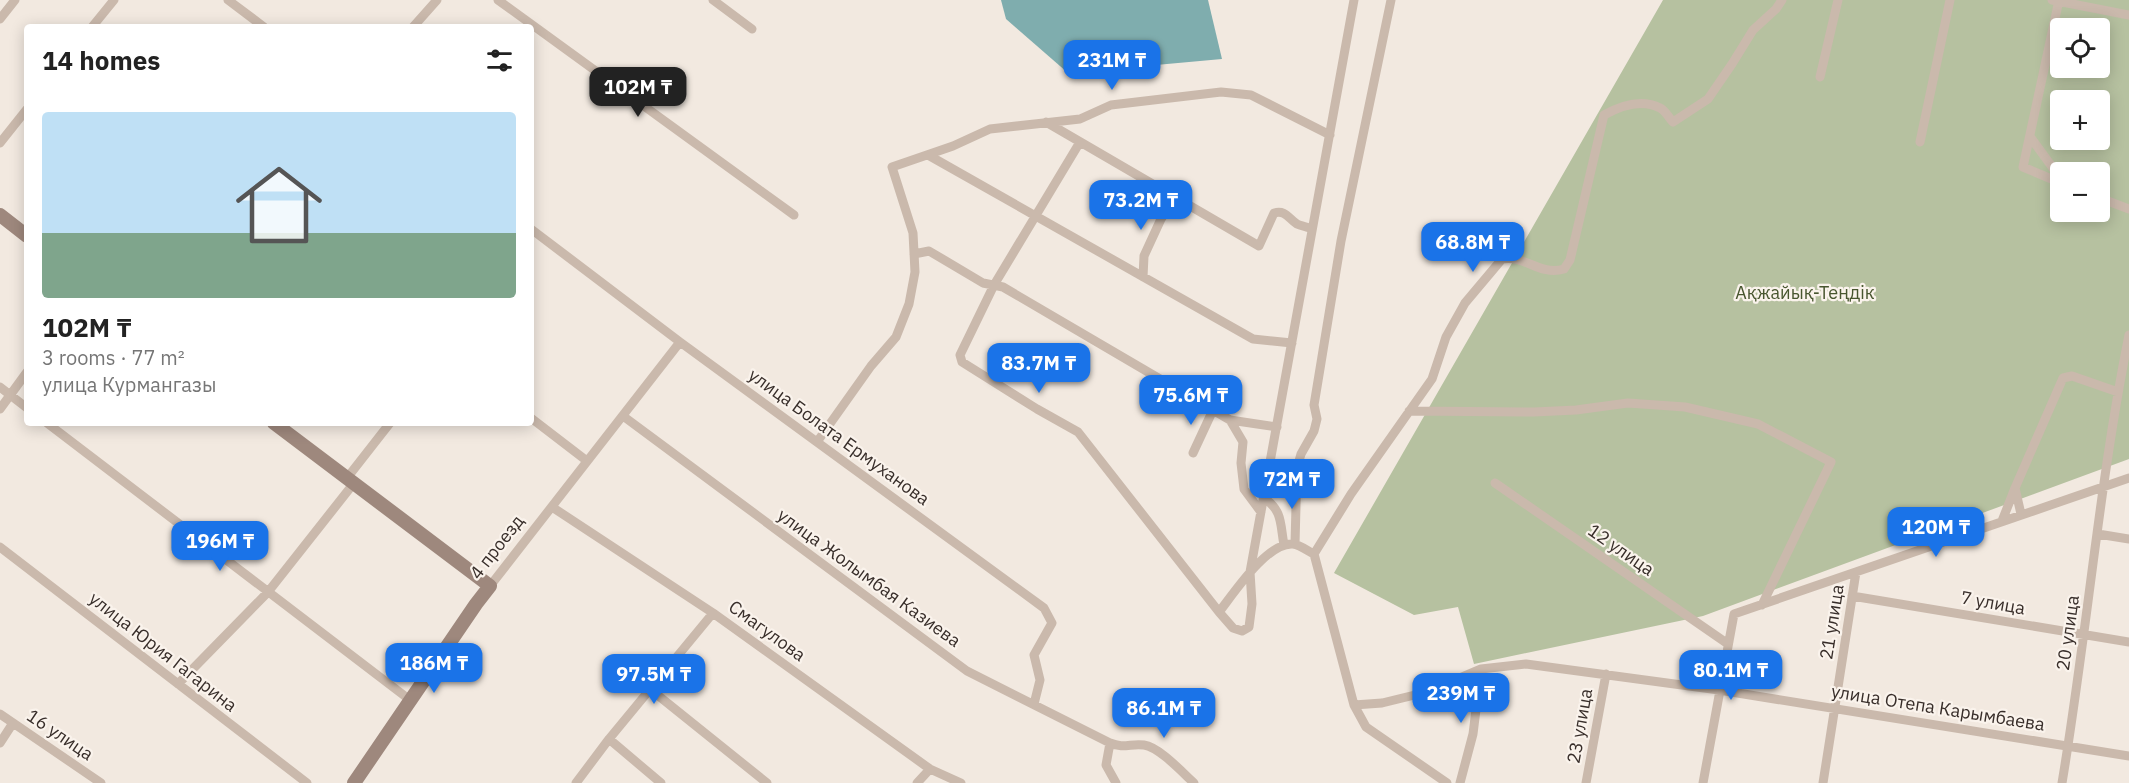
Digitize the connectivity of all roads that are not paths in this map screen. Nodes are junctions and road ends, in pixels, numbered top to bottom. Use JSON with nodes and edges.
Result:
{"nodes":[{"id":1,"x":15,"y":0,"type":"edge"},
{"id":2,"x":114,"y":0,"type":"edge"},
{"id":3,"x":228,"y":0,"type":"edge"},
{"id":4,"x":437,"y":0,"type":"edge"},
{"id":5,"x":498,"y":0,"type":"edge"},
{"id":6,"x":713,"y":0,"type":"edge"},
{"id":7,"x":1354,"y":0,"type":"edge"},
{"id":8,"x":1391,"y":0,"type":"edge"},
{"id":9,"x":1782,"y":0,"type":"edge"},
{"id":10,"x":1838,"y":0,"type":"edge"},
{"id":11,"x":1950,"y":0,"type":"edge"},
{"id":12,"x":2057,"y":0,"type":"edge"},
{"id":13,"x":2129,"y":15,"type":"edge"},
{"id":14,"x":0,"y":19,"type":"edge"},
{"id":15,"x":94,"y":24,"type":"edge"},
{"id":16,"x":260,"y":24,"type":"edge"},
{"id":17,"x":416,"y":24,"type":"edge"},
{"id":18,"x":531,"y":24,"type":"edge"},
{"id":19,"x":534,"y":26,"type":"edge"},
{"id":20,"x":752,"y":29,"type":"dead end"},
{"id":21,"x":1820,"y":77,"type":"dead end"},
{"id":22,"x":24,"y":113,"type":"edge"},
{"id":23,"x":1046,"y":122,"type":"junction"},
{"id":24,"x":1330,"y":135,"type":"junction"},
{"id":25,"x":2031,"y":138,"type":"junction"},
{"id":26,"x":1080,"y":142,"type":"junction"},
{"id":27,"x":1920,"y":142,"type":"dead end"},
{"id":28,"x":0,"y":143,"type":"edge"},
{"id":29,"x":928,"y":155,"type":"junction"},
{"id":30,"x":2050,"y":165,"type":"edge"},
{"id":31,"x":2050,"y":177,"type":"edge"},
{"id":32,"x":1175,"y":197,"type":"junction"},
{"id":33,"x":2110,"y":202,"type":"edge"},
{"id":34,"x":2129,"y":209,"type":"edge"},
{"id":35,"x":0,"y":215,"type":"edge"},
{"id":36,"x":794,"y":215,"type":"dead end"},
{"id":37,"x":1035,"y":217,"type":"junction"},
{"id":38,"x":1312,"y":229,"type":"junction"},
{"id":39,"x":24,"y":234,"type":"edge"},
{"id":40,"x":534,"y":235,"type":"edge"},
{"id":41,"x":914,"y":254,"type":"junction"},
{"id":42,"x":1143,"y":277,"type":"junction"},
{"id":43,"x":994,"y":285,"type":"junction"},
{"id":44,"x":2129,"y":335,"type":"edge"},
{"id":45,"x":680,"y":342,"type":"junction"},
{"id":46,"x":1292,"y":343,"type":"junction"},
{"id":47,"x":24,"y":376,"type":"edge"},
{"id":48,"x":0,"y":387,"type":"edge"},
{"id":49,"x":2118,"y":392,"type":"junction"},
{"id":50,"x":10,"y":395,"type":"junction"},
{"id":51,"x":24,"y":406,"type":"edge"},
{"id":52,"x":0,"y":409,"type":"edge"},
{"id":53,"x":1213,"y":410,"type":"junction"},
{"id":54,"x":1409,"y":411,"type":"junction"},
{"id":55,"x":623,"y":416,"type":"junction"},
{"id":56,"x":534,"y":420,"type":"edge"},
{"id":57,"x":1230,"y":420,"type":"junction"},
{"id":58,"x":51,"y":426,"type":"edge"},
{"id":59,"x":278,"y":426,"type":"edge"},
{"id":60,"x":388,"y":426,"type":"edge"},
{"id":61,"x":1277,"y":427,"type":"junction"},
{"id":62,"x":817,"y":442,"type":"junction"},
{"id":63,"x":1193,"y":453,"type":"dead end"},
{"id":64,"x":587,"y":461,"type":"junction"},
{"id":65,"x":2129,"y":478,"type":"edge"},
{"id":66,"x":351,"y":480,"type":"junction"},
{"id":67,"x":1495,"y":483,"type":"dead end"},
{"id":68,"x":2015,"y":488,"type":"junction"},
{"id":69,"x":2103,"y":488,"type":"junction"},
{"id":70,"x":1264,"y":498,"type":"junction"},
{"id":71,"x":552,"y":507,"type":"junction"},
{"id":72,"x":1261,"y":512,"type":"junction"},
{"id":73,"x":2021,"y":514,"type":"junction"},
{"id":74,"x":2002,"y":521,"type":"junction"},
{"id":75,"x":2098,"y":534,"type":"junction"},
{"id":76,"x":2129,"y":539,"type":"edge"},
{"id":77,"x":1295,"y":544,"type":"junction"},
{"id":78,"x":1284,"y":545,"type":"junction"},
{"id":79,"x":0,"y":547,"type":"edge"},
{"id":80,"x":1314,"y":554,"type":"junction"},
{"id":81,"x":1250,"y":572,"type":"junction"},
{"id":82,"x":1856,"y":572,"type":"junction"},
{"id":83,"x":490,"y":586,"type":"junction"},
{"id":84,"x":268,"y":592,"type":"junction"},
{"id":85,"x":1852,"y":596,"type":"junction"},
{"id":86,"x":1762,"y":605,"type":"junction"},
{"id":87,"x":1219,"y":612,"type":"junction"},
{"id":88,"x":713,"y":613,"type":"junction"},
{"id":89,"x":2085,"y":635,"type":"junction"},
{"id":90,"x":2129,"y":642,"type":"edge"},
{"id":91,"x":1728,"y":644,"type":"junction"},
{"id":92,"x":1481,"y":669,"type":"junction"},
{"id":93,"x":1606,"y":674,"type":"junction"},
{"id":94,"x":178,"y":684,"type":"junction"},
{"id":95,"x":650,"y":689,"type":"junction"},
{"id":96,"x":1719,"y":690,"type":"junction"},
{"id":97,"x":410,"y":700,"type":"junction"},
{"id":98,"x":1034,"y":704,"type":"junction"},
{"id":99,"x":1354,"y":705,"type":"junction"},
{"id":100,"x":1835,"y":709,"type":"junction"},
{"id":101,"x":0,"y":714,"type":"edge"},
{"id":102,"x":13,"y":723,"type":"junction"},
{"id":103,"x":609,"y":739,"type":"junction"},
{"id":104,"x":0,"y":743,"type":"edge"},
{"id":105,"x":1110,"y":743,"type":"junction"},
{"id":106,"x":2068,"y":746,"type":"junction"},
{"id":107,"x":2129,"y":756,"type":"edge"},
{"id":108,"x":930,"y":769,"type":"junction"},
{"id":109,"x":101,"y":783,"type":"edge"},
{"id":110,"x":307,"y":783,"type":"edge"},
{"id":111,"x":354,"y":783,"type":"edge"},
{"id":112,"x":576,"y":783,"type":"edge"},
{"id":113,"x":661,"y":783,"type":"edge"},
{"id":114,"x":767,"y":783,"type":"edge"},
{"id":115,"x":917,"y":783,"type":"edge"},
{"id":116,"x":961,"y":783,"type":"edge"},
{"id":117,"x":1116,"y":783,"type":"edge"},
{"id":118,"x":1194,"y":783,"type":"edge"},
{"id":119,"x":1447,"y":783,"type":"edge"},
{"id":120,"x":1460,"y":783,"type":"edge"},
{"id":121,"x":1586,"y":783,"type":"edge"},
{"id":122,"x":1703,"y":783,"type":"edge"},
{"id":123,"x":1823,"y":783,"type":"edge"},
{"id":124,"x":2062,"y":783,"type":"edge"}],
"edges":[{"from":1,"to":14,"type":"street"},
{"from":2,"to":15,"type":"street"},
{"from":3,"to":16,"type":"street"},
{"from":4,"to":17,"type":"street"},
{"from":5,"to":18,"type":"street"},
{"from":6,"to":20,"type":"street"},
{"from":7,"to":24,"type":"street"},
{"from":8,"to":77,"type":"street"},
{"from":9,"to":54,"type":"street"},
{"from":10,"to":21,"type":"street"},
{"from":11,"to":27,"type":"street"},
{"from":12,"to":13,"type":"street"},
{"from":12,"to":25,"type":"street"},
{"from":19,"to":36,"type":"street"},
{"from":22,"to":28,"type":"street"},
{"from":23,"to":24,"type":"street"},
{"from":23,"to":26,"type":"street"},
{"from":23,"to":29,"type":"street"},
{"from":24,"to":38,"type":"street"},
{"from":25,"to":30,"type":"street"},
{"from":25,"to":31,"type":"street"},
{"from":26,"to":32,"type":"street"},
{"from":26,"to":37,"type":"street"},
{"from":29,"to":37,"type":"street"},
{"from":29,"to":41,"type":"street"},
{"from":32,"to":38,"type":"street"},
{"from":32,"to":42,"type":"street"},
{"from":33,"to":34,"type":"street"},
{"from":35,"to":39,"type":"street"},
{"from":37,"to":42,"type":"street"},
{"from":37,"to":43,"type":"street"},
{"from":38,"to":46,"type":"street"},
{"from":40,"to":45,"type":"street","name":"улица Болата Ермуханова"},
{"from":41,"to":43,"type":"street"},
{"from":41,"to":62,"type":"street"},
{"from":42,"to":46,"type":"street"},
{"from":43,"to":53,"type":"street"},
{"from":43,"to":87,"type":"street"},
{"from":44,"to":49,"type":"street","name":"20 улица"},
{"from":45,"to":55,"type":"street","name":"4 проезд"},
{"from":45,"to":62,"type":"street","name":"улица Болата Ермуханова"},
{"from":46,"to":61,"type":"street"},
{"from":47,"to":50,"type":"street"},
{"from":48,"to":50,"type":"street"},
{"from":49,"to":68,"type":"street"},
{"from":49,"to":69,"type":"street","name":"20 улица"},
{"from":50,"to":51,"type":"street"},
{"from":50,"to":52,"type":"street"},
{"from":53,"to":57,"type":"street"},
{"from":53,"to":63,"type":"street"},
{"from":54,"to":80,"type":"street"},
{"from":54,"to":86,"type":"street"},
{"from":55,"to":64,"type":"street","name":"4 проезд"},
{"from":55,"to":98,"type":"street","name":"улица Жолымбая Казиева"},
{"from":56,"to":64,"type":"street"},
{"from":57,"to":61,"type":"street"},
{"from":57,"to":72,"type":"street"},
{"from":58,"to":84,"type":"street"},
{"from":59,"to":66,"type":"street"},
{"from":60,"to":66,"type":"street"},
{"from":61,"to":70,"type":"street"},
{"from":62,"to":98,"type":"street","name":"улица Болата Ермуханова"},
{"from":64,"to":71,"type":"street","name":"4 проезд"},
{"from":65,"to":69,"type":"street"},
{"from":66,"to":83,"type":"street"},
{"from":66,"to":84,"type":"street"},
{"from":67,"to":91,"type":"street","name":"12 улица"},
{"from":68,"to":73,"type":"street"},
{"from":68,"to":74,"type":"street"},
{"from":69,"to":73,"type":"street"},
{"from":69,"to":75,"type":"street","name":"20 улица"},
{"from":70,"to":72,"type":"street"},
{"from":70,"to":78,"type":"street"},
{"from":71,"to":83,"type":"street","name":"4 проезд"},
{"from":71,"to":88,"type":"street","name":"Смагулова"},
{"from":72,"to":81,"type":"street"},
{"from":73,"to":74,"type":"street"},
{"from":74,"to":82,"type":"street"},
{"from":75,"to":76,"type":"street"},
{"from":75,"to":89,"type":"street","name":"20 улица"},
{"from":77,"to":78,"type":"street"},
{"from":77,"to":80,"type":"street"},
{"from":78,"to":81,"type":"street"},
{"from":79,"to":94,"type":"street","name":"улица Юрия Гагарина"},
{"from":80,"to":99,"type":"street"},
{"from":81,"to":87,"type":"street"},
{"from":81,"to":87,"type":"street"},
{"from":82,"to":85,"type":"street","name":"21 улица"},
{"from":82,"to":86,"type":"street"},
{"from":83,"to":97,"type":"street","name":"4 проезд"},
{"from":84,"to":94,"type":"street"},
{"from":84,"to":97,"type":"street"},
{"from":85,"to":89,"type":"street","name":"7 улица"},
{"from":85,"to":100,"type":"street","name":"21 улица"},
{"from":86,"to":91,"type":"street"},
{"from":88,"to":95,"type":"street"},
{"from":88,"to":108,"type":"street","name":"Смагулова"},
{"from":89,"to":90,"type":"street","name":"7 улица"},
{"from":89,"to":106,"type":"street","name":"20 улица"},
{"from":91,"to":96,"type":"street"},
{"from":92,"to":93,"type":"street","name":"улица Отепа Карымбаева"},
{"from":92,"to":99,"type":"street","name":"улица Отепа Карымбаева"},
{"from":92,"to":120,"type":"street"},
{"from":93,"to":96,"type":"street","name":"улица Отепа Карымбаева"},
{"from":93,"to":121,"type":"street","name":"23 улица"},
{"from":94,"to":110,"type":"street","name":"улица Юрия Гагарина"},
{"from":95,"to":103,"type":"street"},
{"from":95,"to":114,"type":"street"},
{"from":96,"to":100,"type":"street","name":"улица Отепа Карымбаева"},
{"from":96,"to":122,"type":"street"},
{"from":97,"to":111,"type":"street","name":"4 проезд"},
{"from":98,"to":105,"type":"street","name":"улица Жолымбая Казиева"},
{"from":99,"to":119,"type":"street"},
{"from":100,"to":106,"type":"street","name":"улица Отепа Карымбаева"},
{"from":100,"to":123,"type":"street","name":"21 улица"},
{"from":101,"to":102,"type":"street","name":"16 улица"},
{"from":102,"to":104,"type":"street"},
{"from":102,"to":109,"type":"street","name":"16 улица"},
{"from":103,"to":112,"type":"street"},
{"from":103,"to":113,"type":"street"},
{"from":105,"to":117,"type":"street"},
{"from":105,"to":118,"type":"street","name":"улица Жолымбая Казиева"},
{"from":106,"to":107,"type":"street","name":"улица Отепа Карымбаева"},
{"from":106,"to":124,"type":"street","name":"20 улица"},
{"from":108,"to":115,"type":"street"},
{"from":108,"to":116,"type":"street","name":"Смагулова"}]}
